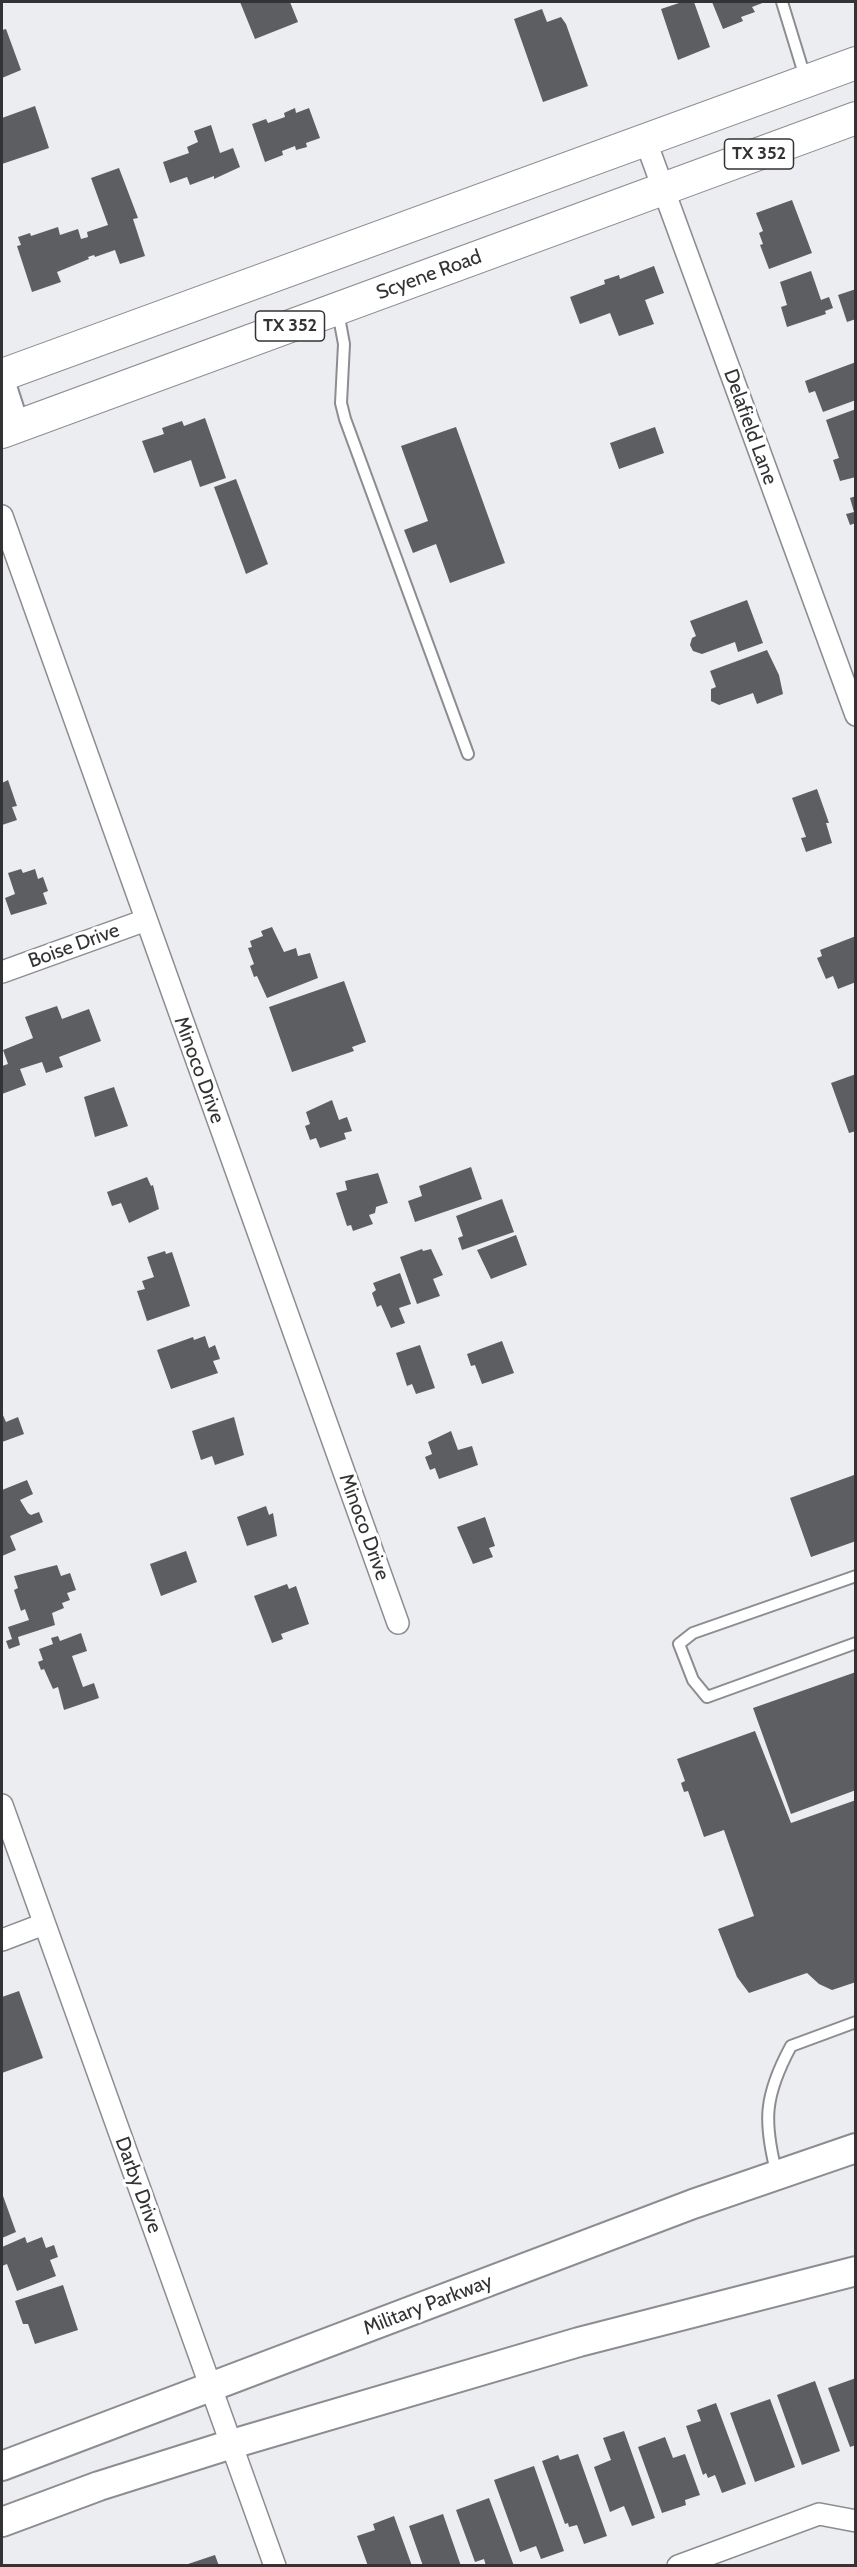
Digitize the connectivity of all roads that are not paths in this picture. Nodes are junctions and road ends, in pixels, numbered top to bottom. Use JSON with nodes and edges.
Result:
{"nodes":[{"id":1,"x":782,"y":2,"type":"edge"},
{"id":2,"x":855,"y":63,"type":"edge"},
{"id":3,"x":806,"y":81,"type":"junction"},
{"id":4,"x":855,"y":118,"type":"edge"},
{"id":5,"x":645,"y":139,"type":"junction"},
{"id":6,"x":663,"y":190,"type":"junction"},
{"id":7,"x":337,"y":309,"type":"junction"},
{"id":8,"x":2,"y":375,"type":"edge"},
{"id":9,"x":2,"y":387,"type":"edge"},
{"id":10,"x":8,"y":430,"type":"edge"},
{"id":11,"x":2,"y":516,"type":"edge"},
{"id":12,"x":855,"y":714,"type":"edge"},
{"id":13,"x":468,"y":754,"type":"dead end"},
{"id":14,"x":146,"y":920,"type":"junction"},
{"id":15,"x":2,"y":972,"type":"edge"},
{"id":16,"x":855,"y":1576,"type":"edge"},
{"id":17,"x":398,"y":1623,"type":"dead end"},
{"id":18,"x":855,"y":1643,"type":"edge"},
{"id":19,"x":2,"y":1805,"type":"edge"},
{"id":20,"x":44,"y":1924,"type":"junction"},
{"id":21,"x":2,"y":1940,"type":"edge"},
{"id":22,"x":855,"y":2022,"type":"edge"},
{"id":23,"x":855,"y":2148,"type":"edge"},
{"id":24,"x":777,"y":2175,"type":"junction"},
{"id":25,"x":855,"y":2271,"type":"edge"},
{"id":26,"x":211,"y":2388,"type":"junction"},
{"id":27,"x":232,"y":2444,"type":"junction"},
{"id":28,"x":2,"y":2466,"type":"edge"},
{"id":29,"x":855,"y":2521,"type":"edge"},
{"id":30,"x":2,"y":2522,"type":"edge"},
{"id":31,"x":275,"y":2565,"type":"edge"},
{"id":32,"x":678,"y":2565,"type":"edge"}],
"edges":[{"from":1,"to":3,"type":"lane"},
{"from":2,"to":3,"type":"main road","number":"TX 352"},
{"from":3,"to":5,"type":"main road","number":"TX 352"},
{"from":4,"to":6,"type":"main road","name":"Scyene Road","number":"TX 352"},
{"from":5,"to":6,"type":"street","name":"Delafield Lane"},
{"from":5,"to":8,"type":"main road","number":"TX 352"},
{"from":6,"to":7,"type":"main road","name":"Scyene Road","number":"TX 352"},
{"from":6,"to":12,"type":"street","name":"Delafield Lane"},
{"from":7,"to":10,"type":"main road","name":"Scyene Road","number":"TX 352"},
{"from":7,"to":13,"type":"lane"},
{"from":9,"to":10,"type":"main road"},
{"from":11,"to":14,"type":"street","name":"Minoco Drive"},
{"from":14,"to":15,"type":"street","name":"Boise Drive"},
{"from":14,"to":17,"type":"street","name":"Minoco Drive"},
{"from":16,"to":18,"type":"lane"},
{"from":19,"to":20,"type":"street","name":"Darby Drive"},
{"from":20,"to":21,"type":"street"},
{"from":20,"to":26,"type":"street","name":"Darby Drive"},
{"from":22,"to":24,"type":"lane"},
{"from":23,"to":24,"type":"main road","name":"Military Parkway"},
{"from":24,"to":26,"type":"main road","name":"Military Parkway"},
{"from":25,"to":27,"type":"main road"},
{"from":26,"to":27,"type":"street","name":"Darby Drive"},
{"from":26,"to":28,"type":"main road","name":"Military Parkway"},
{"from":27,"to":30,"type":"main road"},
{"from":27,"to":31,"type":"street","name":"Darby Drive"},
{"from":29,"to":32,"type":"street"}]}
